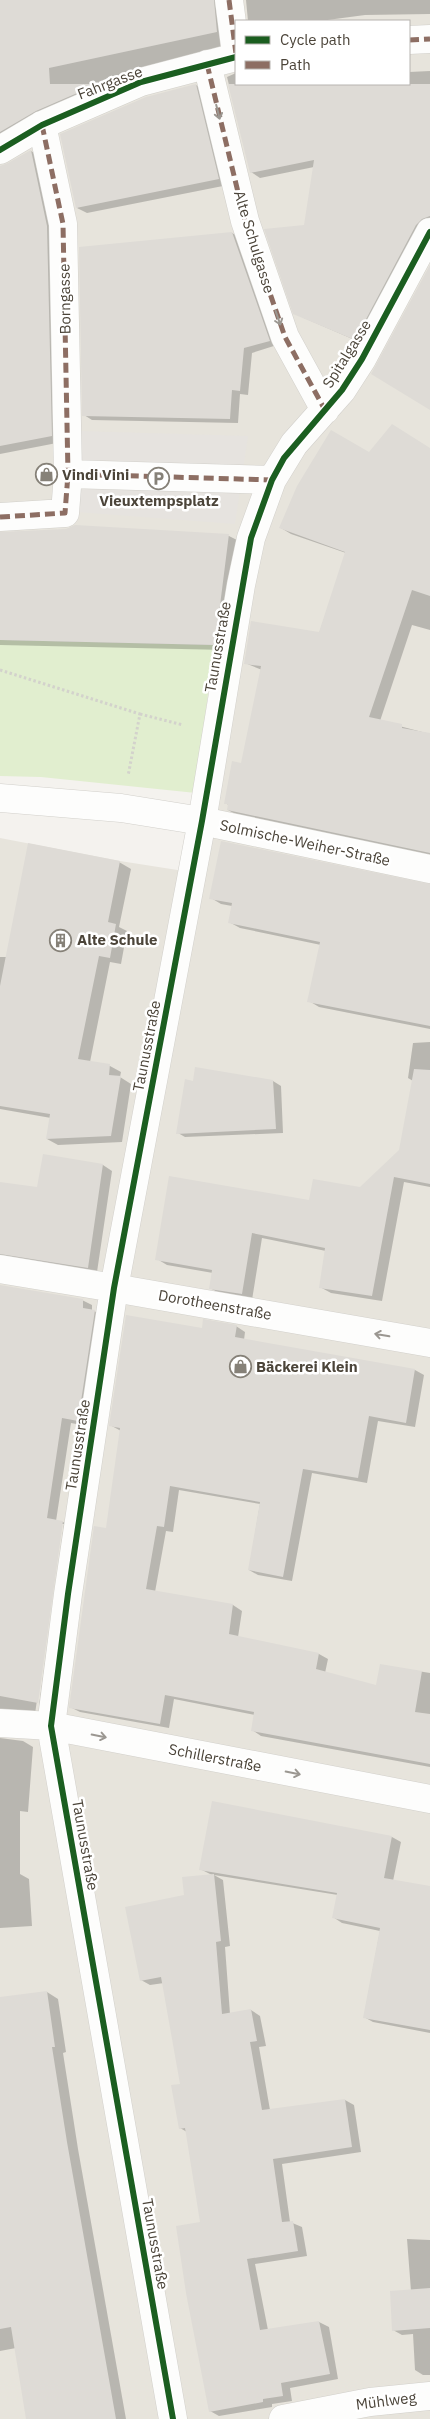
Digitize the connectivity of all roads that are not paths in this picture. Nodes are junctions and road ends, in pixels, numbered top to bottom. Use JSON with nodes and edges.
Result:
{"nodes":[{"id":1,"x":229,"y":0,"type":"edge"},
{"id":2,"x":430,"y":39,"type":"edge"},
{"id":3,"x":410,"y":40,"type":"edge"},
{"id":4,"x":235,"y":48,"type":"edge"},
{"id":5,"x":235,"y":56,"type":"edge"},
{"id":6,"x":207,"y":64,"type":"junction"},
{"id":7,"x":42,"y":125,"type":"junction"},
{"id":8,"x":0,"y":150,"type":"edge"},
{"id":9,"x":430,"y":232,"type":"edge"},
{"id":10,"x":325,"y":410,"type":"junction"},
{"id":11,"x":68,"y":474,"type":"junction"},
{"id":12,"x":272,"y":480,"type":"junction"},
{"id":13,"x":0,"y":517,"type":"edge"},
{"id":14,"x":0,"y":798,"type":"edge"},
{"id":15,"x":202,"y":821,"type":"junction"},
{"id":16,"x":430,"y":869,"type":"edge"},
{"id":17,"x":0,"y":1269,"type":"edge"},
{"id":18,"x":114,"y":1288,"type":"junction"},
{"id":19,"x":430,"y":1343,"type":"edge"},
{"id":20,"x":0,"y":1724,"type":"edge"},
{"id":21,"x":51,"y":1726,"type":"junction"},
{"id":22,"x":430,"y":1799,"type":"edge"},
{"id":23,"x":430,"y":2396,"type":"edge"},
{"id":24,"x":173,"y":2419,"type":"edge"},
{"id":25,"x":284,"y":2419,"type":"edge"}],
"edges":[{"from":1,"to":4,"type":"street"},
{"from":2,"to":3,"type":"street"},
{"from":5,"to":6,"type":"street","name":"Fahrgasse"},
{"from":6,"to":7,"type":"street","name":"Fahrgasse"},
{"from":6,"to":10,"type":"street","name":"Alte Schulgasse","one_way":true},
{"from":7,"to":8,"type":"street","name":"Fahrgasse"},
{"from":7,"to":11,"type":"street","name":"Borngasse"},
{"from":9,"to":10,"type":"street","name":"Spitalgasse"},
{"from":10,"to":12,"type":"street","name":"Spitalgasse"},
{"from":11,"to":12,"type":"street"},
{"from":11,"to":13,"type":"street"},
{"from":12,"to":15,"type":"street","name":"Taunusstraße"},
{"from":14,"to":15,"type":"street","name":"Solmische-Weiher-Straße"},
{"from":15,"to":16,"type":"street","name":"Solmische-Weiher-Straße"},
{"from":15,"to":18,"type":"street","name":"Taunusstraße"},
{"from":17,"to":18,"type":"street","name":"Dorotheenstraße"},
{"from":19,"to":18,"type":"street","name":"Dorotheenstraße","one_way":true},
{"from":18,"to":21,"type":"street","name":"Taunusstraße"},
{"from":20,"to":21,"type":"street","name":"Schillerstraße"},
{"from":21,"to":22,"type":"street","name":"Schillerstraße","one_way":true},
{"from":21,"to":24,"type":"street","name":"Taunusstraße"},
{"from":23,"to":25,"type":"street","name":"Mühlweg"}]}
